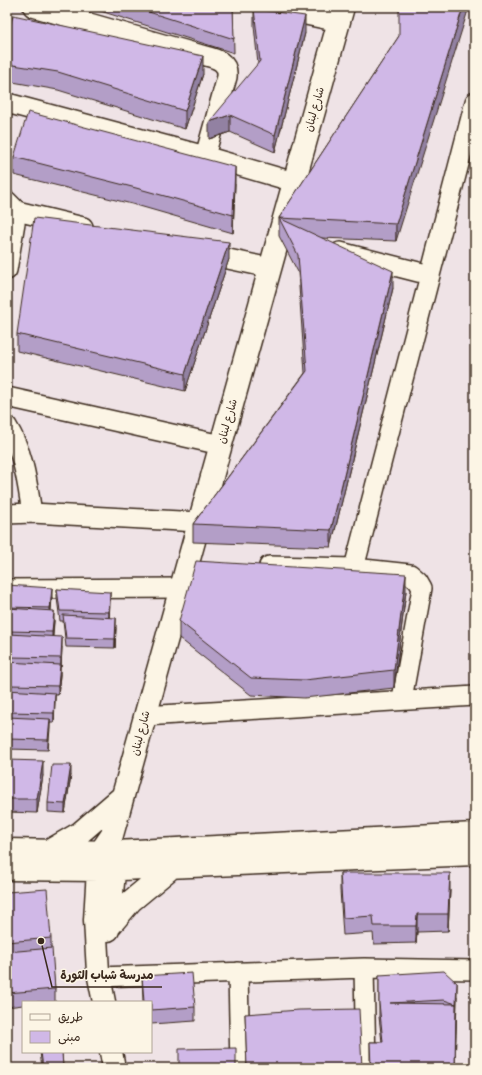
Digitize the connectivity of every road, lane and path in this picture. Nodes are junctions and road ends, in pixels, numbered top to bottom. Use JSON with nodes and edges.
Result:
{"nodes":[{"id":1,"x":33,"y":7,"type":"edge"},
{"id":2,"x":268,"y":7,"type":"edge"},
{"id":3,"x":70,"y":12,"type":"edge"},
{"id":4,"x":341,"y":14,"type":"edge"},
{"id":5,"x":475,"y":102,"type":"edge"},
{"id":6,"x":7,"y":103,"type":"edge"},
{"id":7,"x":205,"y":156,"type":"junction"},
{"id":8,"x":294,"y":182,"type":"junction"},
{"id":9,"x":12,"y":206,"type":"edge"},
{"id":10,"x":101,"y":231,"type":"edge"},
{"id":11,"x":324,"y":248,"type":"edge"},
{"id":12,"x":185,"y":250,"type":"edge"},
{"id":13,"x":270,"y":268,"type":"junction"},
{"id":14,"x":7,"y":270,"type":"edge"},
{"id":15,"x":430,"y":275,"type":"junction"},
{"id":16,"x":7,"y":397,"type":"edge"},
{"id":17,"x":7,"y":426,"type":"edge"},
{"id":18,"x":221,"y":446,"type":"junction"},
{"id":19,"x":32,"y":513,"type":"junction"},
{"id":20,"x":7,"y":514,"type":"edge"},
{"id":21,"x":199,"y":522,"type":"junction"},
{"id":22,"x":251,"y":566,"type":"edge"},
{"id":23,"x":354,"y":568,"type":"junction"},
{"id":24,"x":181,"y":588,"type":"junction"},
{"id":25,"x":7,"y":589,"type":"edge"},
{"id":26,"x":475,"y":696,"type":"edge"},
{"id":27,"x":402,"y":699,"type":"junction"},
{"id":28,"x":144,"y":716,"type":"junction"},
{"id":29,"x":123,"y":796,"type":"junction"},
{"id":30,"x":475,"y":834,"type":"edge"},
{"id":31,"x":7,"y":850,"type":"edge"},
{"id":32,"x":49,"y":851,"type":"junction"},
{"id":33,"x":475,"y":854,"type":"edge"},
{"id":34,"x":108,"y":856,"type":"junction"},
{"id":35,"x":172,"y":867,"type":"junction"},
{"id":36,"x":7,"y":869,"type":"edge"},
{"id":37,"x":108,"y":928,"type":"junction"},
{"id":38,"x":364,"y":968,"type":"junction"},
{"id":39,"x":475,"y":970,"type":"edge"},
{"id":40,"x":238,"y":972,"type":"junction"},
{"id":41,"x":99,"y":975,"type":"junction"},
{"id":42,"x":104,"y":1001,"type":"edge"},
{"id":43,"x":112,"y":1053,"type":"edge"},
{"id":44,"x":114,"y":1068,"type":"edge"},
{"id":45,"x":240,"y":1068,"type":"edge"},
{"id":46,"x":366,"y":1068,"type":"edge"}],
"edges":[{"from":1,"to":3,"type":"street"},
{"from":2,"to":4,"type":"street"},
{"from":3,"to":7,"type":"street"},
{"from":4,"to":8,"type":"street","name":"شارع لبنان"},
{"from":5,"to":15,"type":"street"},
{"from":6,"to":7,"type":"street"},
{"from":7,"to":8,"type":"street"},
{"from":8,"to":13,"type":"street","name":"شارع لبنان"},
{"from":9,"to":10,"type":"street"},
{"from":9,"to":14,"type":"street"},
{"from":11,"to":15,"type":"street"},
{"from":12,"to":13,"type":"street"},
{"from":13,"to":18,"type":"street","name":"شارع لبنان"},
{"from":15,"to":23,"type":"street"},
{"from":16,"to":18,"type":"street"},
{"from":17,"to":19,"type":"street"},
{"from":18,"to":21,"type":"street","name":"شارع لبنان"},
{"from":19,"to":20,"type":"street"},
{"from":19,"to":21,"type":"street"},
{"from":21,"to":24,"type":"street","name":"شارع لبنان"},
{"from":22,"to":23,"type":"street"},
{"from":23,"to":27,"type":"street"},
{"from":24,"to":25,"type":"street"},
{"from":24,"to":28,"type":"street","name":"شارع لبنان"},
{"from":26,"to":27,"type":"street"},
{"from":27,"to":28,"type":"street"},
{"from":28,"to":29,"type":"street","name":"شارع لبنان"},
{"from":29,"to":32,"type":"street"},
{"from":29,"to":34,"type":"street","name":"شارع لبنان"},
{"from":30,"to":34,"type":"street"},
{"from":31,"to":32,"type":"street"},
{"from":32,"to":34,"type":"street"},
{"from":33,"to":35,"type":"street"},
{"from":34,"to":35,"type":"street"},
{"from":34,"to":36,"type":"street"},
{"from":34,"to":37,"type":"street","name":"شارع لبنان"},
{"from":34,"to":41,"type":"street","name":"شارع لبنان"},
{"from":35,"to":37,"type":"street"},
{"from":37,"to":41,"type":"street","name":"شارع لبنان"},
{"from":38,"to":39,"type":"street"},
{"from":38,"to":40,"type":"street"},
{"from":38,"to":46,"type":"street"},
{"from":40,"to":41,"type":"street"},
{"from":40,"to":45,"type":"street"},
{"from":41,"to":42,"type":"street","name":"شارع لبنان"},
{"from":43,"to":44,"type":"street"}]}
